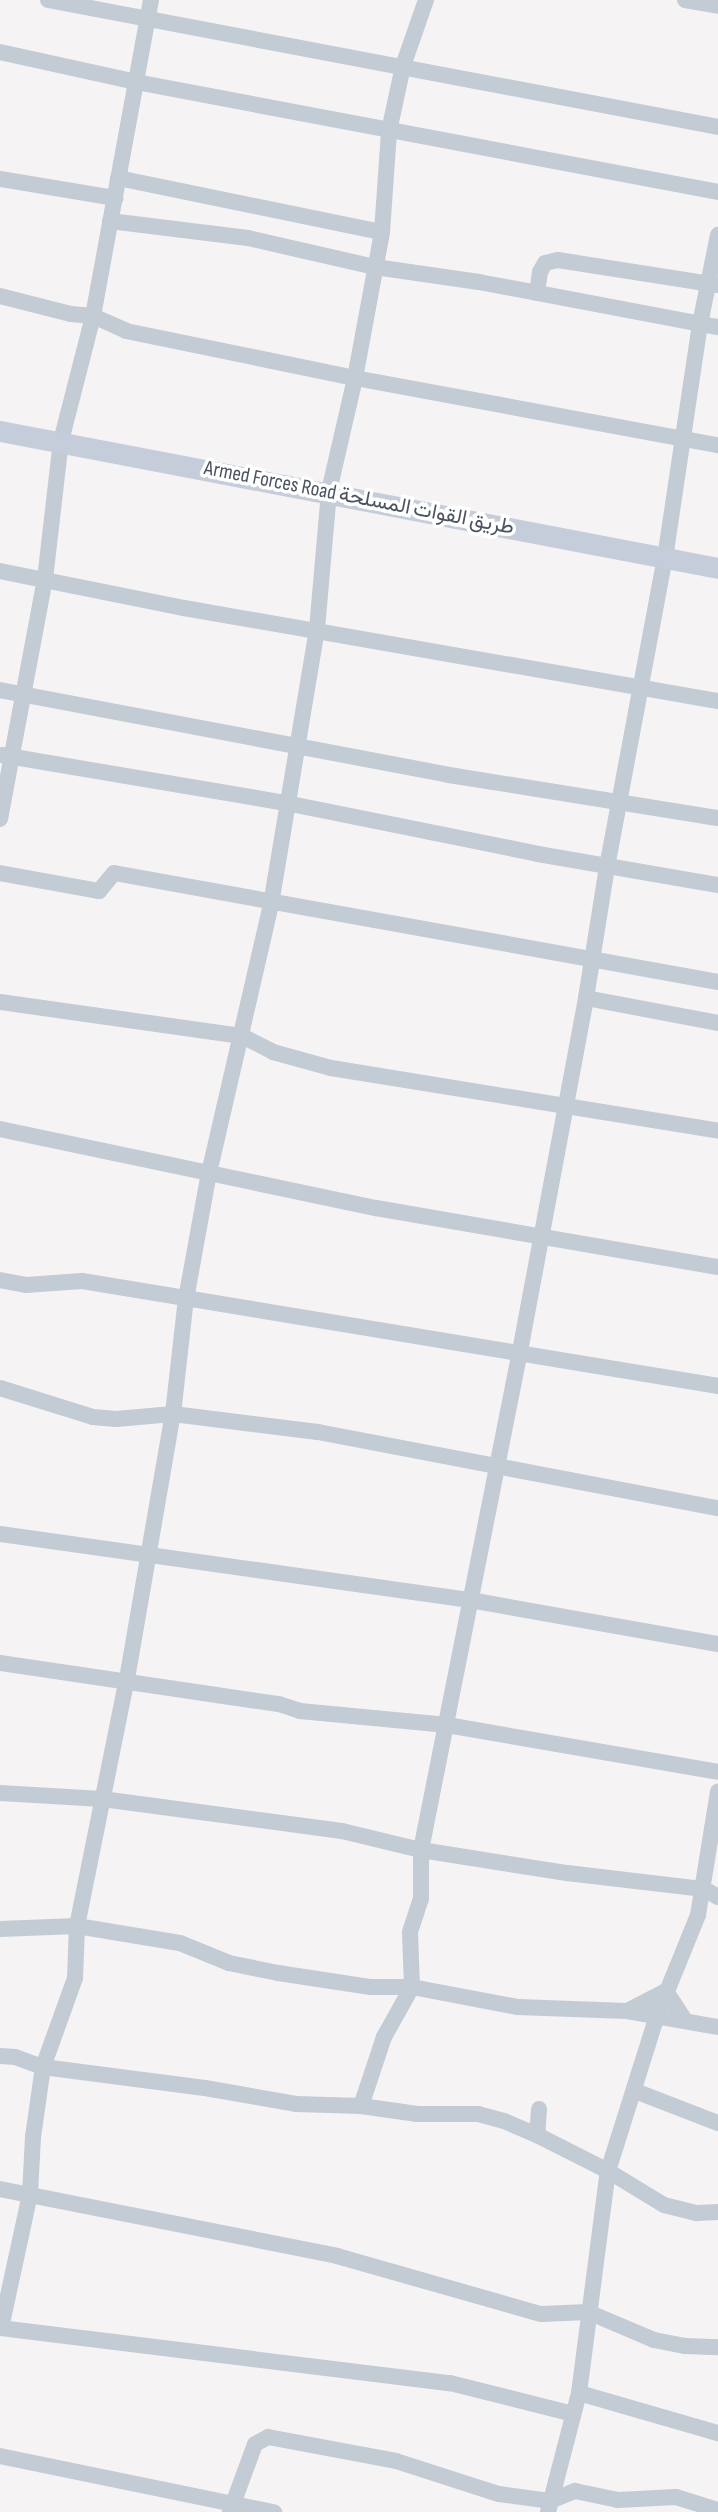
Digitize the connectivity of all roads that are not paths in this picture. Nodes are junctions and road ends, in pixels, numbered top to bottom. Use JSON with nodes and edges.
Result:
{"nodes":[{"id":1,"x":48,"y":0,"type":"edge"},
{"id":2,"x":151,"y":0,"type":"edge"},
{"id":3,"x":426,"y":0,"type":"edge"},
{"id":4,"x":685,"y":0,"type":"edge"},
{"id":5,"x":718,"y":6,"type":"edge"},
{"id":6,"x":148,"y":18,"type":"junction"},
{"id":7,"x":0,"y":52,"type":"edge"},
{"id":8,"x":403,"y":66,"type":"junction"},
{"id":9,"x":136,"y":82,"type":"junction"},
{"id":10,"x":718,"y":127,"type":"edge"},
{"id":11,"x":390,"y":131,"type":"junction"},
{"id":12,"x":118,"y":178,"type":"junction"},
{"id":13,"x":0,"y":179,"type":"edge"},
{"id":14,"x":718,"y":192,"type":"edge"},
{"id":15,"x":115,"y":198,"type":"junction"},
{"id":16,"x":110,"y":221,"type":"junction"},
{"id":17,"x":382,"y":232,"type":"junction"},
{"id":18,"x":718,"y":235,"type":"edge"},
{"id":19,"x":375,"y":267,"type":"junction"},
{"id":20,"x":714,"y":284,"type":"edge"},
{"id":21,"x":537,"y":293,"type":"junction"},
{"id":22,"x":0,"y":296,"type":"edge"},
{"id":23,"x":93,"y":316,"type":"junction"},
{"id":24,"x":700,"y":324,"type":"junction"},
{"id":25,"x":718,"y":327,"type":"edge"},
{"id":26,"x":355,"y":378,"type":"junction"},
{"id":27,"x":0,"y":431,"type":"edge"},
{"id":28,"x":685,"y":437,"type":"junction"},
{"id":29,"x":61,"y":441,"type":"junction"},
{"id":30,"x":718,"y":445,"type":"edge"},
{"id":31,"x":329,"y":491,"type":"junction"},
{"id":32,"x":665,"y":558,"type":"junction"},
{"id":33,"x":718,"y":568,"type":"edge"},
{"id":34,"x":0,"y":571,"type":"edge"},
{"id":35,"x":45,"y":579,"type":"junction"},
{"id":36,"x":317,"y":629,"type":"junction"},
{"id":37,"x":642,"y":686,"type":"junction"},
{"id":38,"x":0,"y":690,"type":"edge"},
{"id":39,"x":24,"y":694,"type":"junction"},
{"id":40,"x":718,"y":701,"type":"edge"},
{"id":41,"x":298,"y":746,"type":"junction"},
{"id":42,"x":5,"y":756,"type":"edge"},
{"id":43,"x":621,"y":801,"type":"junction"},
{"id":44,"x":286,"y":803,"type":"junction"},
{"id":45,"x":718,"y":818,"type":"edge"},
{"id":46,"x":0,"y":819,"type":"edge"},
{"id":47,"x":607,"y":867,"type":"junction"},
{"id":48,"x":0,"y":873,"type":"edge"},
{"id":49,"x":718,"y":885,"type":"edge"},
{"id":50,"x":271,"y":904,"type":"junction"},
{"id":51,"x":592,"y":959,"type":"junction"},
{"id":52,"x":718,"y":982,"type":"edge"},
{"id":53,"x":586,"y":998,"type":"junction"},
{"id":54,"x":0,"y":1002,"type":"edge"},
{"id":55,"x":718,"y":1023,"type":"edge"},
{"id":56,"x":242,"y":1036,"type":"junction"},
{"id":57,"x":565,"y":1108,"type":"junction"},
{"id":58,"x":0,"y":1129,"type":"edge"},
{"id":59,"x":718,"y":1131,"type":"edge"},
{"id":60,"x":209,"y":1173,"type":"junction"},
{"id":61,"x":540,"y":1238,"type":"junction"},
{"id":62,"x":718,"y":1267,"type":"edge"},
{"id":63,"x":0,"y":1280,"type":"edge"},
{"id":64,"x":186,"y":1299,"type":"junction"},
{"id":65,"x":520,"y":1351,"type":"junction"},
{"id":66,"x":718,"y":1386,"type":"edge"},
{"id":67,"x":0,"y":1388,"type":"edge"},
{"id":68,"x":173,"y":1414,"type":"junction"},
{"id":69,"x":497,"y":1467,"type":"junction"},
{"id":70,"x":718,"y":1508,"type":"edge"},
{"id":71,"x":0,"y":1534,"type":"edge"},
{"id":72,"x":147,"y":1555,"type":"junction"},
{"id":73,"x":470,"y":1600,"type":"junction"},
{"id":74,"x":718,"y":1644,"type":"edge"},
{"id":75,"x":0,"y":1662,"type":"edge"},
{"id":76,"x":127,"y":1679,"type":"junction"},
{"id":77,"x":447,"y":1725,"type":"junction"},
{"id":78,"x":718,"y":1772,"type":"edge"},
{"id":79,"x":718,"y":1792,"type":"edge"},
{"id":80,"x":0,"y":1793,"type":"edge"},
{"id":81,"x":102,"y":1799,"type":"junction"},
{"id":82,"x":421,"y":1850,"type":"junction"},
{"id":83,"x":711,"y":1893,"type":"edge"},
{"id":84,"x":77,"y":1926,"type":"junction"},
{"id":85,"x":0,"y":1929,"type":"edge"},
{"id":86,"x":412,"y":1987,"type":"junction"},
{"id":87,"x":666,"y":1991,"type":"junction"},
{"id":88,"x":627,"y":2011,"type":"junction"},
{"id":89,"x":657,"y":2016,"type":"junction"},
{"id":90,"x":685,"y":2020,"type":"junction"},
{"id":91,"x":718,"y":2026,"type":"edge"},
{"id":92,"x":0,"y":2056,"type":"edge"},
{"id":93,"x":43,"y":2067,"type":"junction"},
{"id":94,"x":635,"y":2091,"type":"junction"},
{"id":95,"x":361,"y":2106,"type":"junction"},
{"id":96,"x":539,"y":2109,"type":"dead end"},
{"id":97,"x":718,"y":2123,"type":"edge"},
{"id":98,"x":537,"y":2135,"type":"junction"},
{"id":99,"x":608,"y":2171,"type":"junction"},
{"id":100,"x":0,"y":2189,"type":"edge"},
{"id":101,"x":30,"y":2194,"type":"junction"},
{"id":102,"x":718,"y":2212,"type":"edge"},
{"id":103,"x":588,"y":2312,"type":"junction"},
{"id":104,"x":0,"y":2328,"type":"edge"},
{"id":105,"x":718,"y":2347,"type":"edge"},
{"id":106,"x":579,"y":2393,"type":"junction"},
{"id":107,"x":573,"y":2414,"type":"junction"},
{"id":108,"x":718,"y":2433,"type":"edge"},
{"id":109,"x":0,"y":2456,"type":"edge"},
{"id":110,"x":549,"y":2506,"type":"edge"},
{"id":111,"x":231,"y":2508,"type":"edge"},
{"id":112,"x":718,"y":2510,"type":"edge"},
{"id":113,"x":274,"y":2512,"type":"edge"}],
"edges":[{"from":1,"to":6,"type":"street"},
{"from":2,"to":6,"type":"street"},
{"from":3,"to":8,"type":"street"},
{"from":4,"to":5,"type":"street"},
{"from":6,"to":8,"type":"street"},
{"from":6,"to":9,"type":"street"},
{"from":7,"to":9,"type":"street"},
{"from":8,"to":10,"type":"street"},
{"from":8,"to":11,"type":"street"},
{"from":9,"to":11,"type":"street"},
{"from":9,"to":12,"type":"street"},
{"from":11,"to":14,"type":"street"},
{"from":11,"to":17,"type":"street"},
{"from":12,"to":15,"type":"street"},
{"from":12,"to":17,"type":"street"},
{"from":13,"to":15,"type":"street"},
{"from":15,"to":16,"type":"street"},
{"from":16,"to":19,"type":"street"},
{"from":16,"to":23,"type":"street"},
{"from":17,"to":19,"type":"street"},
{"from":18,"to":20,"type":"street"},
{"from":19,"to":21,"type":"street"},
{"from":19,"to":26,"type":"street"},
{"from":20,"to":21,"type":"street"},
{"from":20,"to":24,"type":"street"},
{"from":21,"to":24,"type":"street"},
{"from":22,"to":23,"type":"street"},
{"from":23,"to":26,"type":"street"},
{"from":23,"to":29,"type":"street"},
{"from":24,"to":25,"type":"street"},
{"from":24,"to":28,"type":"street"},
{"from":26,"to":28,"type":"street"},
{"from":26,"to":31,"type":"street"},
{"from":27,"to":29,"type":"street","name":"Armed Forces Road طريق القوات المسلحة"},
{"from":28,"to":30,"type":"street"},
{"from":28,"to":32,"type":"street"},
{"from":29,"to":31,"type":"street","name":"Armed Forces Road طريق القوات المسلحة"},
{"from":29,"to":35,"type":"street"},
{"from":31,"to":32,"type":"street","name":"Armed Forces Road طريق القوات المسلحة"},
{"from":31,"to":36,"type":"street"},
{"from":32,"to":33,"type":"street","name":"Armed Forces Road طريق القوات المسلحة"},
{"from":32,"to":37,"type":"street"},
{"from":34,"to":35,"type":"street"},
{"from":35,"to":36,"type":"street"},
{"from":35,"to":39,"type":"street"},
{"from":36,"to":37,"type":"street"},
{"from":36,"to":41,"type":"street"},
{"from":37,"to":40,"type":"street"},
{"from":37,"to":43,"type":"street"},
{"from":38,"to":39,"type":"street"},
{"from":39,"to":41,"type":"street"},
{"from":39,"to":42,"type":"street"},
{"from":41,"to":43,"type":"street"},
{"from":41,"to":44,"type":"street"},
{"from":42,"to":44,"type":"street"},
{"from":42,"to":46,"type":"street"},
{"from":43,"to":45,"type":"street"},
{"from":43,"to":47,"type":"street"},
{"from":44,"to":47,"type":"street"},
{"from":44,"to":50,"type":"street"},
{"from":47,"to":49,"type":"street"},
{"from":47,"to":51,"type":"street"},
{"from":48,"to":50,"type":"street"},
{"from":50,"to":51,"type":"street"},
{"from":50,"to":56,"type":"street"},
{"from":51,"to":52,"type":"street"},
{"from":51,"to":53,"type":"street"},
{"from":53,"to":55,"type":"street"},
{"from":53,"to":57,"type":"street"},
{"from":54,"to":56,"type":"street"},
{"from":56,"to":57,"type":"street"},
{"from":56,"to":60,"type":"street"},
{"from":57,"to":59,"type":"street"},
{"from":57,"to":61,"type":"street"},
{"from":58,"to":60,"type":"street"},
{"from":60,"to":61,"type":"street"},
{"from":60,"to":64,"type":"street"},
{"from":61,"to":62,"type":"street"},
{"from":61,"to":65,"type":"street"},
{"from":63,"to":64,"type":"street"},
{"from":64,"to":65,"type":"street"},
{"from":64,"to":68,"type":"street"},
{"from":65,"to":66,"type":"street"},
{"from":65,"to":69,"type":"street"},
{"from":67,"to":68,"type":"street"},
{"from":68,"to":69,"type":"street"},
{"from":68,"to":72,"type":"street"},
{"from":69,"to":70,"type":"street"},
{"from":69,"to":73,"type":"street"},
{"from":71,"to":72,"type":"street"},
{"from":72,"to":73,"type":"street"},
{"from":72,"to":76,"type":"street"},
{"from":73,"to":74,"type":"street"},
{"from":73,"to":77,"type":"street"},
{"from":75,"to":76,"type":"street"},
{"from":76,"to":77,"type":"street"},
{"from":76,"to":81,"type":"street"},
{"from":77,"to":78,"type":"street"},
{"from":77,"to":82,"type":"street"},
{"from":79,"to":83,"type":"street"},
{"from":80,"to":81,"type":"street"},
{"from":81,"to":82,"type":"street"},
{"from":81,"to":84,"type":"street"},
{"from":82,"to":83,"type":"street"},
{"from":82,"to":86,"type":"street"},
{"from":83,"to":87,"type":"street"},
{"from":84,"to":85,"type":"street"},
{"from":84,"to":86,"type":"street"},
{"from":84,"to":93,"type":"street"},
{"from":86,"to":88,"type":"street"},
{"from":86,"to":95,"type":"street"},
{"from":87,"to":88,"type":"street"},
{"from":87,"to":89,"type":"street"},
{"from":87,"to":90,"type":"street"},
{"from":88,"to":89,"type":"street"},
{"from":89,"to":90,"type":"street"},
{"from":89,"to":94,"type":"street"},
{"from":90,"to":91,"type":"street"},
{"from":92,"to":93,"type":"street"},
{"from":93,"to":95,"type":"street"},
{"from":93,"to":101,"type":"street"},
{"from":94,"to":97,"type":"street"},
{"from":94,"to":99,"type":"street"},
{"from":95,"to":98,"type":"street"},
{"from":96,"to":98,"type":"street"},
{"from":98,"to":99,"type":"street"},
{"from":99,"to":102,"type":"street"},
{"from":99,"to":103,"type":"street"},
{"from":100,"to":101,"type":"street"},
{"from":101,"to":103,"type":"street"},
{"from":101,"to":104,"type":"street"},
{"from":103,"to":105,"type":"street"},
{"from":103,"to":106,"type":"street"},
{"from":104,"to":107,"type":"street"},
{"from":106,"to":107,"type":"street"},
{"from":106,"to":108,"type":"street"},
{"from":107,"to":110,"type":"street"},
{"from":109,"to":111,"type":"street"},
{"from":110,"to":111,"type":"street"},
{"from":110,"to":112,"type":"street"},
{"from":111,"to":113,"type":"street"}]}
